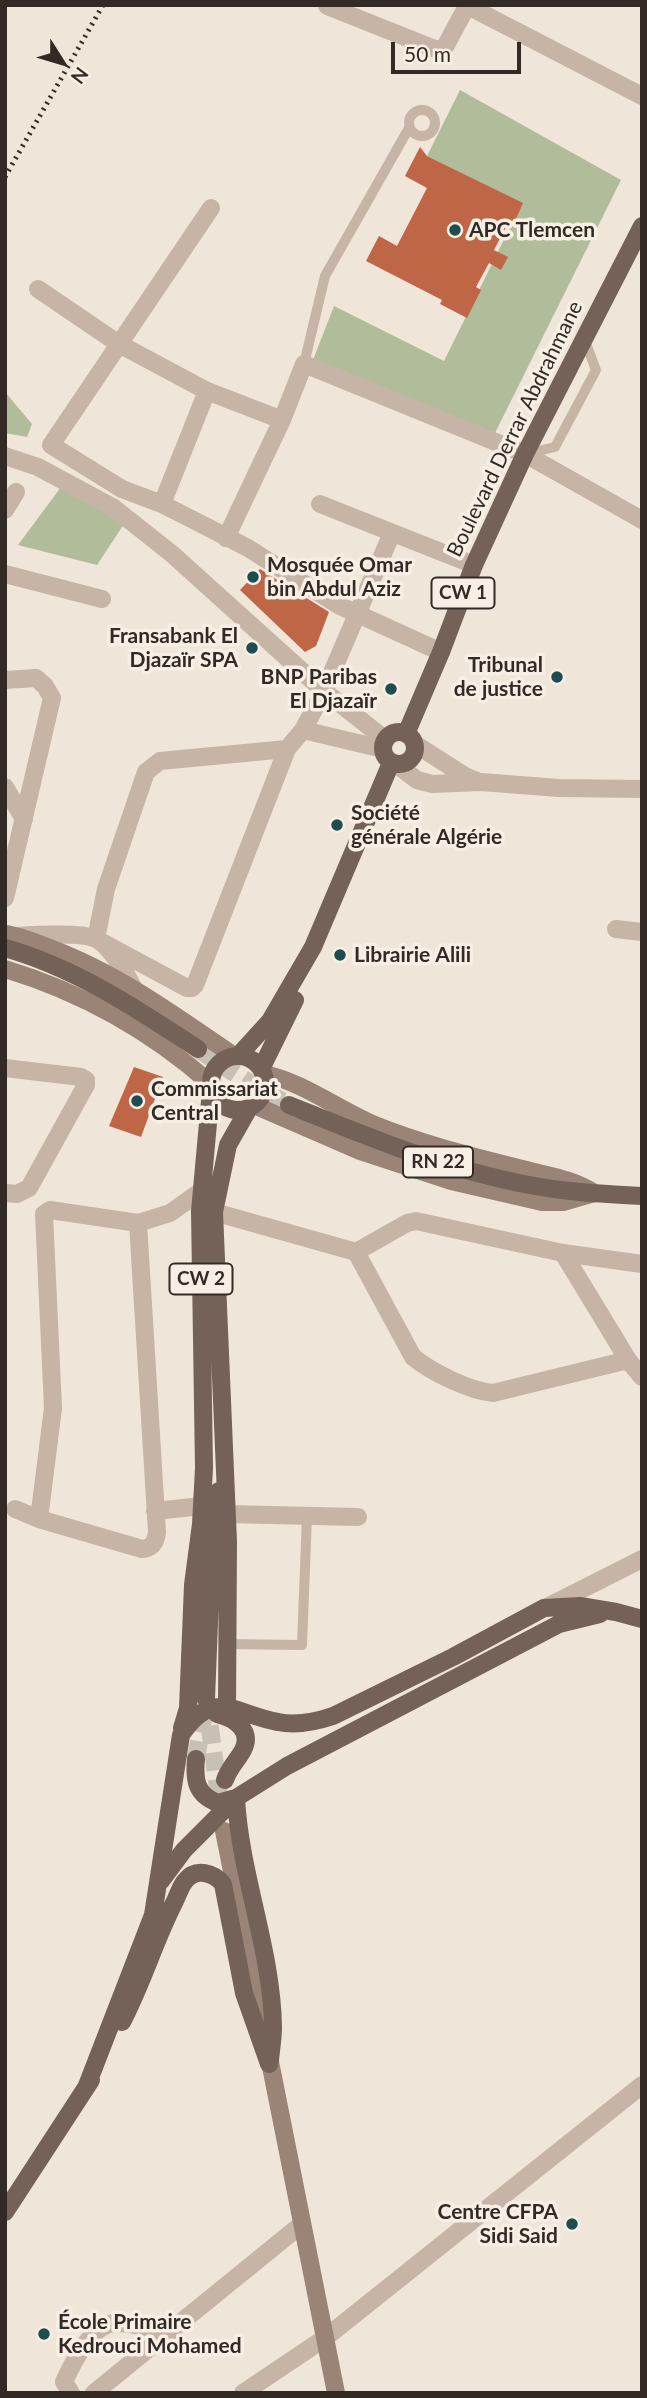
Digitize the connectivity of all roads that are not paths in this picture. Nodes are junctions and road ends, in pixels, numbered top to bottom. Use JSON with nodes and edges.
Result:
{"nodes":[{"id":1,"x":466,"y":5,"type":"edge"},
{"id":2,"x":326,"y":6,"type":"edge"},
{"id":3,"x":642,"y":96,"type":"edge"},
{"id":4,"x":409,"y":128,"type":"dead end"},
{"id":5,"x":211,"y":208,"type":"dead end"},
{"id":6,"x":642,"y":226,"type":"edge"},
{"id":7,"x":37,"y":289,"type":"dead end"},
{"id":8,"x":584,"y":337,"type":"junction"},
{"id":9,"x":119,"y":344,"type":"junction"},
{"id":10,"x":304,"y":364,"type":"junction"},
{"id":11,"x":207,"y":391,"type":"junction"},
{"id":12,"x":282,"y":420,"type":"junction"},
{"id":13,"x":526,"y":454,"type":"junction"},
{"id":14,"x":5,"y":456,"type":"edge"},
{"id":15,"x":16,"y":492,"type":"dead end"},
{"id":16,"x":162,"y":504,"type":"junction"},
{"id":17,"x":320,"y":504,"type":"dead end"},
{"id":18,"x":5,"y":510,"type":"edge"},
{"id":19,"x":642,"y":520,"type":"edge"},
{"id":20,"x":392,"y":533,"type":"junction"},
{"id":21,"x":226,"y":538,"type":"junction"},
{"id":22,"x":474,"y":565,"type":"junction"},
{"id":23,"x":5,"y":574,"type":"edge"},
{"id":24,"x":102,"y":600,"type":"dead end"},
{"id":25,"x":357,"y":613,"type":"junction"},
{"id":26,"x":441,"y":652,"type":"junction"},
{"id":27,"x":5,"y":680,"type":"edge"},
{"id":28,"x":324,"y":691,"type":"junction"},
{"id":29,"x":303,"y":730,"type":"junction"},
{"id":30,"x":411,"y":739,"type":"junction"},
{"id":31,"x":287,"y":749,"type":"junction"},
{"id":32,"x":389,"y":754,"type":"junction"},
{"id":33,"x":481,"y":782,"type":"junction"},
{"id":34,"x":5,"y":787,"type":"edge"},
{"id":35,"x":642,"y":789,"type":"edge"},
{"id":36,"x":24,"y":819,"type":"junction"},
{"id":37,"x":5,"y":898,"type":"edge"},
{"id":38,"x":616,"y":929,"type":"dead end"},
{"id":39,"x":642,"y":933,"type":"edge"},
{"id":40,"x":9,"y":939,"type":"edge"},
{"id":41,"x":96,"y":939,"type":"junction"},
{"id":42,"x":313,"y":947,"type":"junction"},
{"id":43,"x":5,"y":969,"type":"edge"},
{"id":44,"x":133,"y":987,"type":"junction"},
{"id":45,"x":198,"y":1049,"type":"tunnel mouth"},
{"id":46,"x":236,"y":1055,"type":"junction"},
{"id":47,"x":5,"y":1068,"type":"edge"},
{"id":48,"x":263,"y":1071,"type":"junction"},
{"id":49,"x":211,"y":1087,"type":"junction"},
{"id":50,"x":289,"y":1104,"type":"tunnel mouth"},
{"id":51,"x":251,"y":1106,"type":"junction"},
{"id":52,"x":201,"y":1191,"type":"junction"},
{"id":53,"x":5,"y":1193,"type":"edge"},
{"id":54,"x":594,"y":1193,"type":"junction"},
{"id":55,"x":642,"y":1196,"type":"edge"},
{"id":56,"x":207,"y":1217,"type":"junction"},
{"id":57,"x":138,"y":1223,"type":"junction"},
{"id":58,"x":356,"y":1252,"type":"junction"},
{"id":59,"x":563,"y":1253,"type":"junction"},
{"id":60,"x":642,"y":1264,"type":"edge"},
{"id":61,"x":628,"y":1360,"type":"junction"},
{"id":62,"x":642,"y":1377,"type":"edge"},
{"id":63,"x":204,"y":1468,"type":"junction"},
{"id":64,"x":202,"y":1506,"type":"junction"},
{"id":65,"x":15,"y":1509,"type":"dead end"},
{"id":66,"x":155,"y":1511,"type":"junction"},
{"id":67,"x":307,"y":1516,"type":"junction"},
{"id":68,"x":358,"y":1517,"type":"dead end"},
{"id":69,"x":39,"y":1519,"type":"junction"},
{"id":70,"x":220,"y":1519,"type":"junction"},
{"id":71,"x":642,"y":1559,"type":"edge"},
{"id":72,"x":544,"y":1608,"type":"junction"},
{"id":73,"x":616,"y":1612,"type":"junction"},
{"id":74,"x":642,"y":1619,"type":"edge"},
{"id":75,"x":227,"y":1644,"type":"junction"},
{"id":76,"x":206,"y":1705,"type":"junction"},
{"id":77,"x":227,"y":1706,"type":"junction"},
{"id":78,"x":181,"y":1735,"type":"junction"},
{"id":79,"x":196,"y":1759,"type":"tunnel mouth"},
{"id":80,"x":225,"y":1780,"type":"dead end"},
{"id":81,"x":236,"y":1798,"type":"junction"},
{"id":82,"x":224,"y":1831,"type":"tunnel mouth"},
{"id":83,"x":159,"y":1884,"type":"junction"},
{"id":84,"x":269,"y":2064,"type":"junction"},
{"id":85,"x":642,"y":2085,"type":"edge"},
{"id":86,"x":86,"y":2088,"type":"junction"},
{"id":87,"x":5,"y":2212,"type":"edge"},
{"id":88,"x":302,"y":2224,"type":"junction"},
{"id":89,"x":170,"y":2332,"type":"junction"},
{"id":90,"x":325,"y":2338,"type":"junction"},
{"id":91,"x":71,"y":2393,"type":"edge"},
{"id":92,"x":94,"y":2393,"type":"edge"},
{"id":93,"x":243,"y":2393,"type":"edge"},
{"id":94,"x":336,"y":2393,"type":"edge"}],
"edges":[{"from":1,"to":2,"type":"street"},
{"from":1,"to":3,"type":"street"},
{"from":4,"to":10,"type":"lane"},
{"from":5,"to":9,"type":"street"},
{"from":6,"to":8,"type":"main road","name":"Boulevard Derrar Abdrahmane","number":"CW 1"},
{"from":7,"to":9,"type":"street"},
{"from":8,"to":13,"type":"main road","name":"Boulevard Derrar Abdrahmane","number":"CW 1"},
{"from":8,"to":13,"type":"lane"},
{"from":9,"to":11,"type":"street"},
{"from":9,"to":16,"type":"street"},
{"from":10,"to":12,"type":"street"},
{"from":10,"to":13,"type":"street"},
{"from":11,"to":12,"type":"street"},
{"from":11,"to":16,"type":"street"},
{"from":12,"to":21,"type":"street"},
{"from":13,"to":19,"type":"street"},
{"from":13,"to":22,"type":"main road","name":"Boulevard Derrar Abdrahmane","number":"CW 1"},
{"from":14,"to":28,"type":"street"},
{"from":15,"to":18,"type":"street"},
{"from":16,"to":21,"type":"street"},
{"from":17,"to":20,"type":"street"},
{"from":20,"to":22,"type":"street"},
{"from":20,"to":25,"type":"street"},
{"from":21,"to":25,"type":"street"},
{"from":22,"to":26,"type":"main road","name":"Boulevard Derrar Abdrahmane","number":"CW 1"},
{"from":23,"to":24,"type":"street"},
{"from":25,"to":26,"type":"street"},
{"from":25,"to":28,"type":"street"},
{"from":26,"to":30,"type":"main road","name":"Boulevard Derrar Abdrahmane","number":"CW 1"},
{"from":27,"to":36,"type":"street"},
{"from":28,"to":29,"type":"street"},
{"from":28,"to":32,"type":"street"},
{"from":29,"to":31,"type":"street"},
{"from":29,"to":32,"type":"street"},
{"from":30,"to":32,"type":"main road"},
{"from":30,"to":32,"type":"main road"},
{"from":30,"to":33,"type":"street"},
{"from":31,"to":41,"type":"street"},
{"from":31,"to":41,"type":"street"},
{"from":32,"to":33,"type":"street"},
{"from":32,"to":42,"type":"main road"},
{"from":33,"to":35,"type":"street"},
{"from":34,"to":36,"type":"street"},
{"from":36,"to":37,"type":"street"},
{"from":38,"to":39,"type":"street"},
{"from":40,"to":41,"type":"street"},
{"from":40,"to":44,"type":"main road"},
{"from":40,"to":45,"type":"main road"},
{"from":41,"to":44,"type":"street"},
{"from":42,"to":46,"type":"main road"},
{"from":42,"to":48,"type":"main road"},
{"from":43,"to":49,"type":"main road"},
{"from":44,"to":46,"type":"main road"},
{"from":46,"to":48,"type":"main road"},
{"from":46,"to":49,"type":"main road"},
{"from":47,"to":53,"type":"street"},
{"from":48,"to":51,"type":"main road"},
{"from":48,"to":54,"type":"main road"},
{"from":49,"to":51,"type":"main road"},
{"from":49,"to":52,"type":"main road","number":"CW 2"},
{"from":50,"to":54,"type":"main road","number":"RN 22"},
{"from":51,"to":54,"type":"main road"},
{"from":51,"to":56,"type":"main road","number":"CW 2"},
{"from":52,"to":56,"type":"main road","number":"CW 2"},
{"from":52,"to":57,"type":"street"},
{"from":54,"to":55,"type":"main road","number":"RN 22"},
{"from":56,"to":58,"type":"street"},
{"from":56,"to":63,"type":"main road","number":"CW 2"},
{"from":56,"to":70,"type":"main road","number":"CW 2"},
{"from":57,"to":66,"type":"street"},
{"from":57,"to":69,"type":"street"},
{"from":58,"to":59,"type":"street"},
{"from":58,"to":61,"type":"street"},
{"from":59,"to":60,"type":"street"},
{"from":59,"to":61,"type":"street"},
{"from":61,"to":62,"type":"street"},
{"from":63,"to":64,"type":"main road"},
{"from":63,"to":70,"type":"main road"},
{"from":64,"to":66,"type":"street"},
{"from":64,"to":78,"type":"main road"},
{"from":65,"to":69,"type":"street"},
{"from":66,"to":69,"type":"street"},
{"from":67,"to":68,"type":"street"},
{"from":67,"to":70,"type":"street"},
{"from":67,"to":75,"type":"lane"},
{"from":70,"to":75,"type":"main road"},
{"from":70,"to":76,"type":"main road"},
{"from":71,"to":72,"type":"street"},
{"from":72,"to":73,"type":"main road"},
{"from":72,"to":77,"type":"main road"},
{"from":73,"to":74,"type":"main road"},
{"from":73,"to":81,"type":"main road"},
{"from":75,"to":77,"type":"main road"},
{"from":76,"to":77,"type":"main road"},
{"from":76,"to":78,"type":"main road"},
{"from":76,"to":80,"type":"main road"},
{"from":78,"to":83,"type":"main road"},
{"from":79,"to":81,"type":"main road"},
{"from":81,"to":83,"type":"main road"},
{"from":81,"to":84,"type":"main road"},
{"from":82,"to":84,"type":"main road"},
{"from":83,"to":86,"type":"main road"},
{"from":84,"to":86,"type":"main road"},
{"from":84,"to":88,"type":"main road"},
{"from":85,"to":90,"type":"street"},
{"from":86,"to":87,"type":"main road"},
{"from":88,"to":89,"type":"street"},
{"from":88,"to":90,"type":"main road"},
{"from":89,"to":91,"type":"street"},
{"from":89,"to":92,"type":"street"},
{"from":90,"to":93,"type":"street"},
{"from":90,"to":94,"type":"main road"}]}
